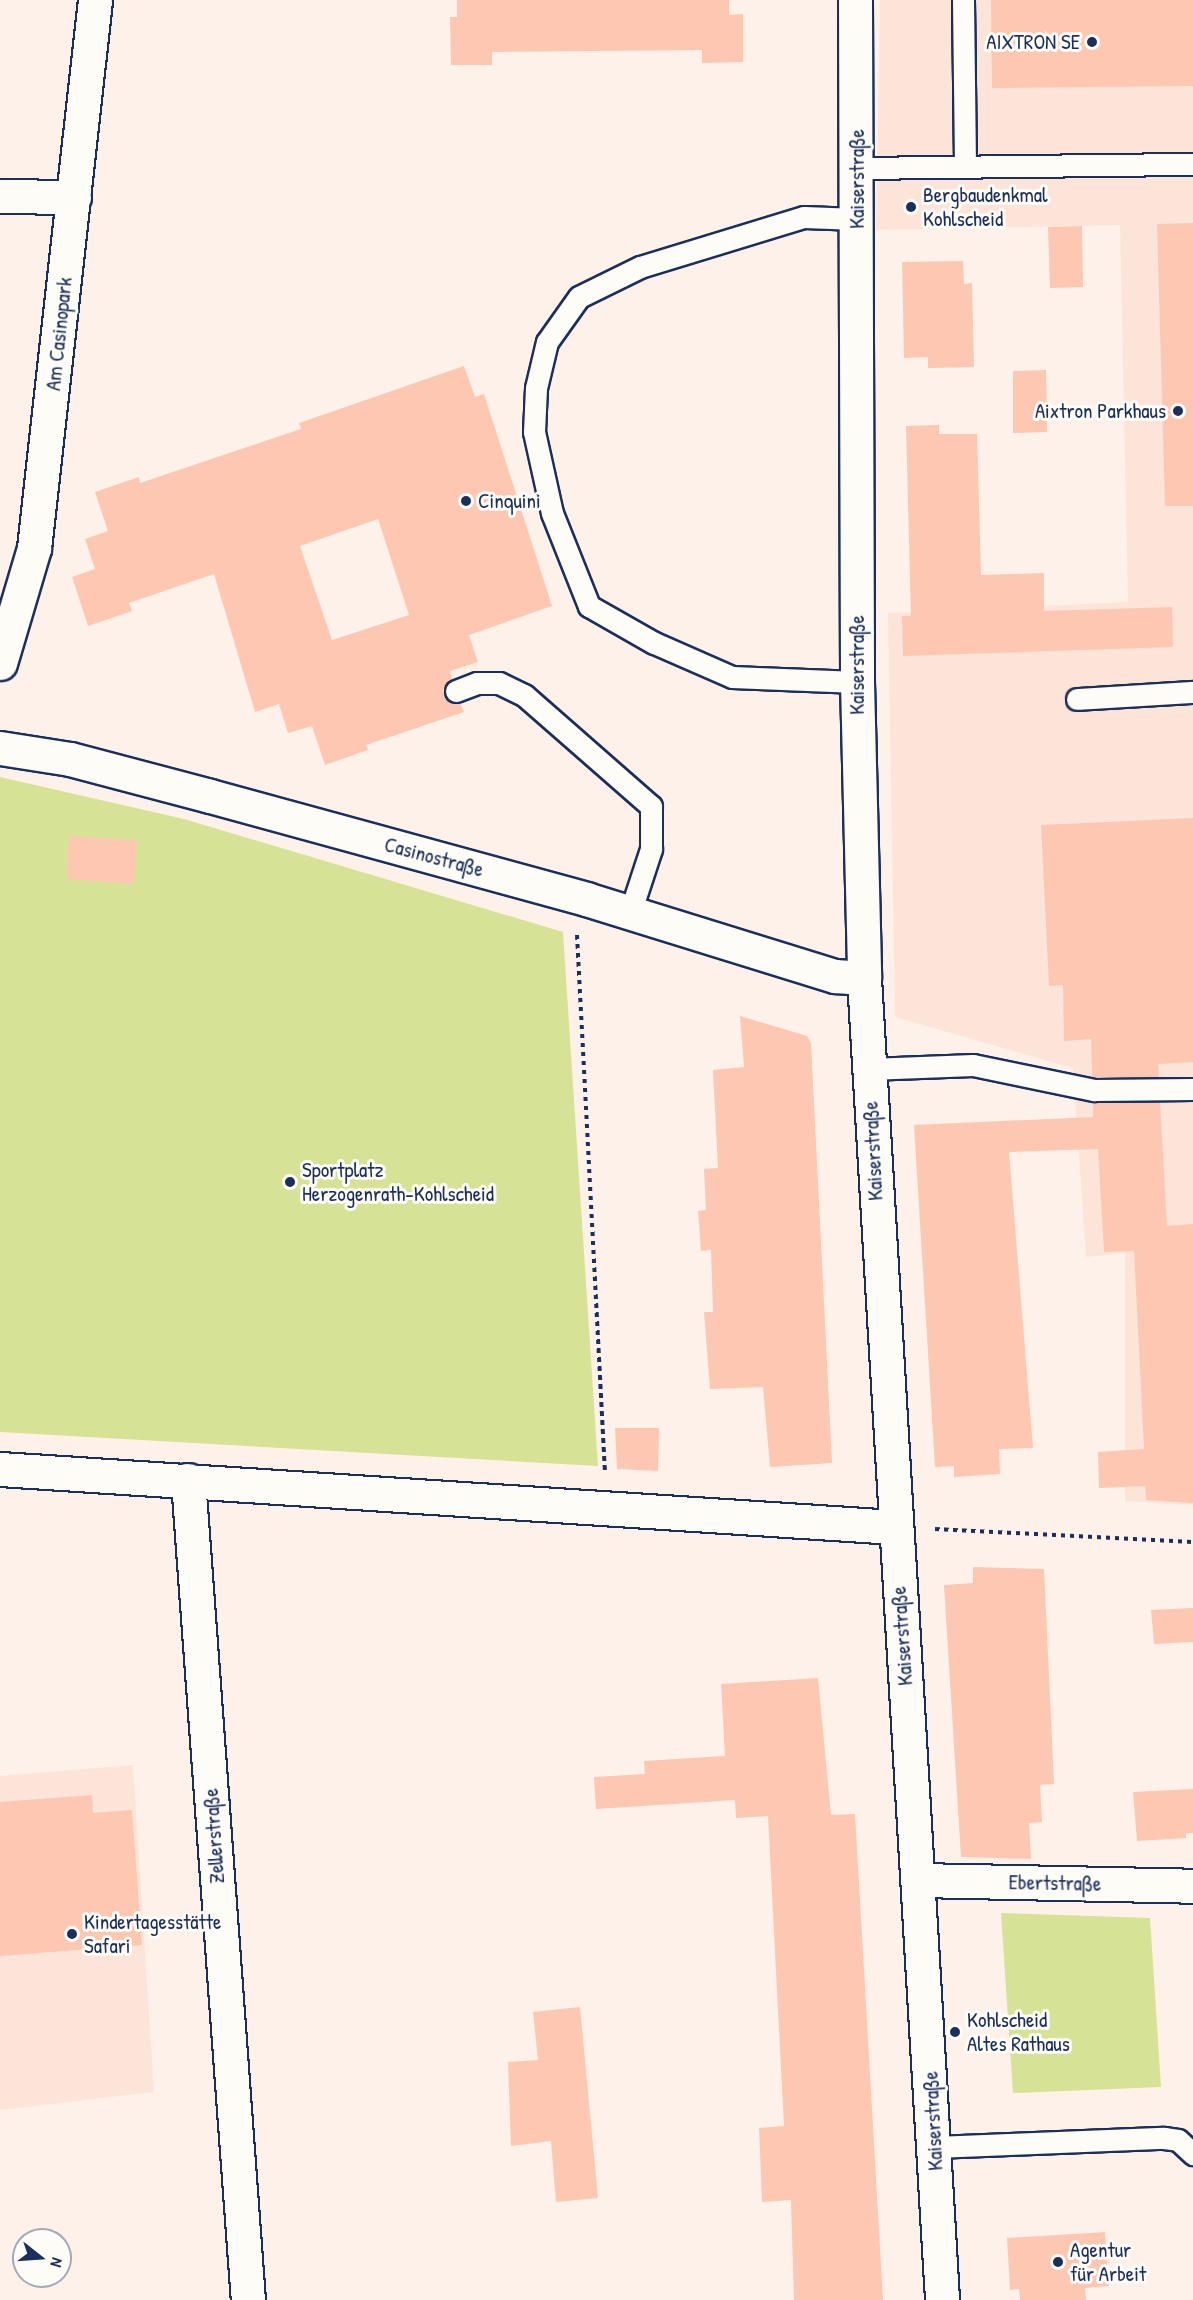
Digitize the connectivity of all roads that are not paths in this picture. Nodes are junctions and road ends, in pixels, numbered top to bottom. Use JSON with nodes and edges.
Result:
{"nodes":[{"id":1,"x":95,"y":0,"type":"edge"},
{"id":2,"x":855,"y":0,"type":"edge"},
{"id":3,"x":963,"y":0,"type":"edge"},
{"id":4,"x":1193,"y":164,"type":"edge"},
{"id":5,"x":965,"y":167,"type":"junction"},
{"id":6,"x":858,"y":168,"type":"junction"},
{"id":7,"x":0,"y":196,"type":"edge"},
{"id":8,"x":74,"y":197,"type":"junction"},
{"id":9,"x":858,"y":219,"type":"junction"},
{"id":10,"x":0,"y":663,"type":"edge"},
{"id":11,"x":857,"y":682,"type":"junction"},
{"id":12,"x":456,"y":691,"type":"dead end"},
{"id":13,"x":1193,"y":692,"type":"edge"},
{"id":14,"x":1077,"y":699,"type":"dead end"},
{"id":15,"x":0,"y":748,"type":"edge"},
{"id":16,"x":630,"y":913,"type":"junction"},
{"id":17,"x":864,"y":978,"type":"junction"},
{"id":18,"x":869,"y":1069,"type":"junction"},
{"id":19,"x":1193,"y":1089,"type":"edge"},
{"id":20,"x":0,"y":1469,"type":"edge"},
{"id":21,"x":188,"y":1480,"type":"junction"},
{"id":22,"x":895,"y":1527,"type":"junction"},
{"id":23,"x":918,"y":1880,"type":"junction"},
{"id":24,"x":1193,"y":1886,"type":"edge"},
{"id":25,"x":935,"y":2147,"type":"junction"},
{"id":26,"x":1193,"y":2154,"type":"edge"},
{"id":27,"x":248,"y":2300,"type":"edge"},
{"id":28,"x":942,"y":2300,"type":"edge"}],
"edges":[{"from":1,"to":8,"type":"street","name":"Am Casinopark"},
{"from":2,"to":6,"type":"street","name":"Kaiserstraße"},
{"from":3,"to":5,"type":"lane"},
{"from":4,"to":5,"type":"lane"},
{"from":5,"to":6,"type":"lane"},
{"from":6,"to":9,"type":"street","name":"Kaiserstraße"},
{"from":7,"to":8,"type":"street"},
{"from":8,"to":10,"type":"street","name":"Am Casinopark"},
{"from":9,"to":11,"type":"street","name":"Kaiserstraße"},
{"from":9,"to":11,"type":"lane"},
{"from":11,"to":17,"type":"street","name":"Kaiserstraße"},
{"from":12,"to":16,"type":"lane"},
{"from":13,"to":14,"type":"lane"},
{"from":15,"to":16,"type":"street","name":"Casinostraße"},
{"from":16,"to":17,"type":"street","name":"Casinostraße"},
{"from":17,"to":18,"type":"street","name":"Kaiserstraße"},
{"from":18,"to":19,"type":"lane"},
{"from":18,"to":22,"type":"street","name":"Kaiserstraße"},
{"from":20,"to":21,"type":"street"},
{"from":21,"to":22,"type":"street"},
{"from":21,"to":27,"type":"street","name":"Zellerstraße"},
{"from":22,"to":23,"type":"street","name":"Kaiserstraße"},
{"from":23,"to":24,"type":"street","name":"Ebertstraße"},
{"from":23,"to":25,"type":"street","name":"Kaiserstraße"},
{"from":25,"to":26,"type":"lane"},
{"from":25,"to":28,"type":"street","name":"Kaiserstraße"}]}
